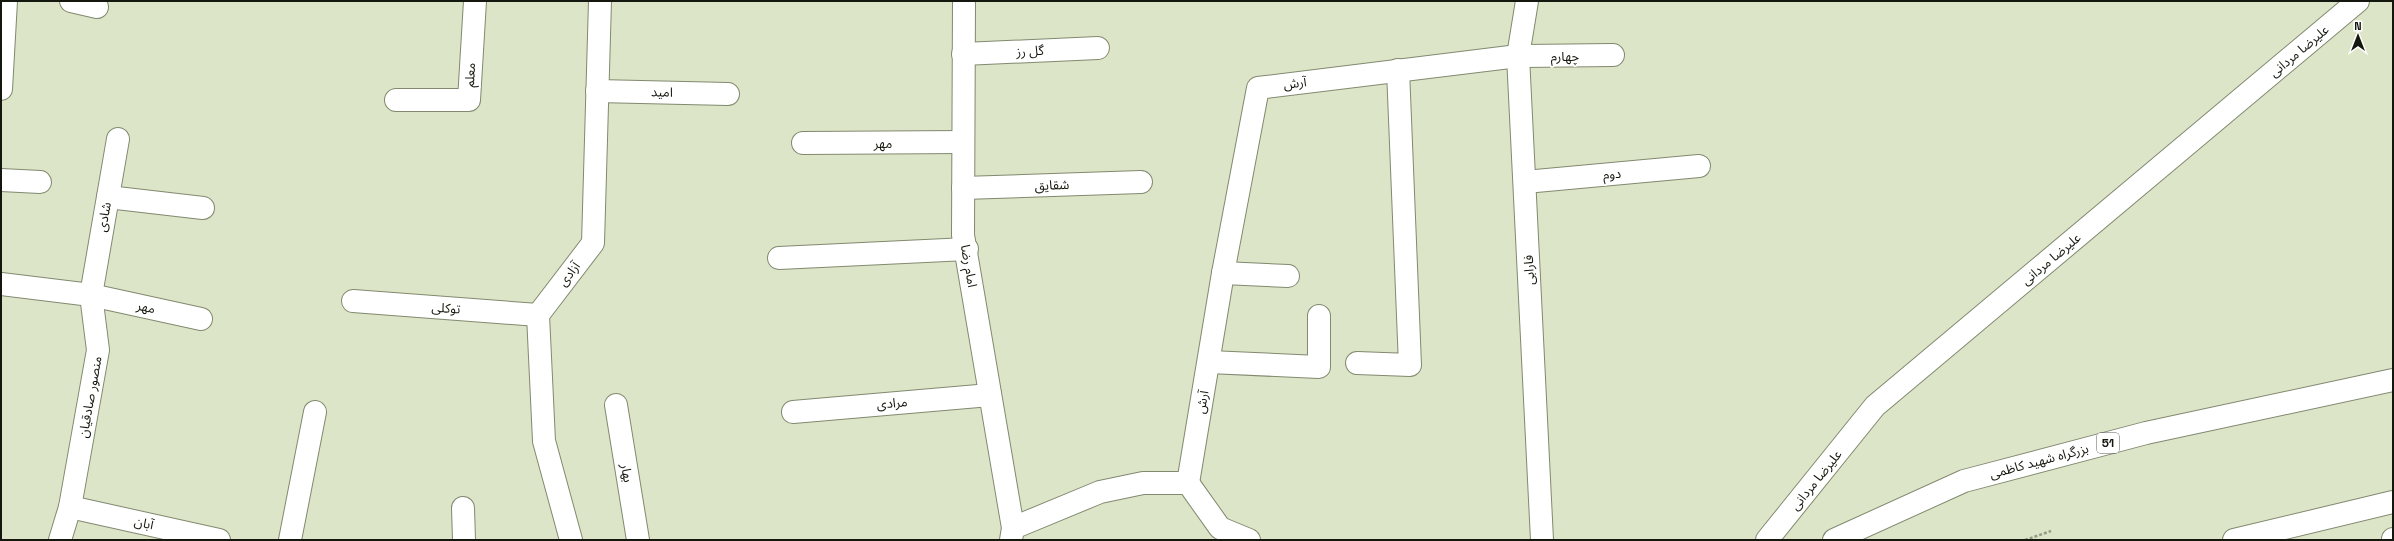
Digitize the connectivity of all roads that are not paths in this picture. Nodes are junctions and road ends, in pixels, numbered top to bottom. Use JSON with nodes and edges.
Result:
{"nodes":[{"id":1,"x":6,"y":1,"type":"edge"},
{"id":2,"x":71,"y":1,"type":"edge"},
{"id":3,"x":475,"y":1,"type":"edge"},
{"id":4,"x":600,"y":1,"type":"edge"},
{"id":5,"x":964,"y":1,"type":"edge"},
{"id":6,"x":1527,"y":1,"type":"edge"},
{"id":7,"x":2358,"y":1,"type":"edge"},
{"id":8,"x":97,"y":7,"type":"dead end"},
{"id":9,"x":1098,"y":48,"type":"dead end"},
{"id":10,"x":963,"y":54,"type":"junction"},
{"id":11,"x":1613,"y":55,"type":"dead end"},
{"id":12,"x":1518,"y":56,"type":"junction"},
{"id":13,"x":1398,"y":70,"type":"junction"},
{"id":14,"x":1,"y":89,"type":"edge"},
{"id":15,"x":597,"y":90,"type":"junction"},
{"id":16,"x":728,"y":94,"type":"dead end"},
{"id":17,"x":396,"y":100,"type":"dead end"},
{"id":18,"x":118,"y":139,"type":"dead end"},
{"id":19,"x":963,"y":142,"type":"junction"},
{"id":20,"x":803,"y":143,"type":"dead end"},
{"id":21,"x":1699,"y":166,"type":"dead end"},
{"id":22,"x":1,"y":180,"type":"edge"},
{"id":23,"x":40,"y":182,"type":"dead end"},
{"id":24,"x":1141,"y":182,"type":"dead end"},
{"id":25,"x":1525,"y":182,"type":"junction"},
{"id":26,"x":963,"y":188,"type":"junction"},
{"id":27,"x":108,"y":197,"type":"junction"},
{"id":28,"x":203,"y":208,"type":"dead end"},
{"id":29,"x":966,"y":249,"type":"junction"},
{"id":30,"x":779,"y":258,"type":"dead end"},
{"id":31,"x":1223,"y":273,"type":"junction"},
{"id":32,"x":1288,"y":276,"type":"dead end"},
{"id":33,"x":1,"y":284,"type":"edge"},
{"id":34,"x":90,"y":295,"type":"junction"},
{"id":35,"x":353,"y":301,"type":"dead end"},
{"id":36,"x":538,"y":315,"type":"junction"},
{"id":37,"x":1319,"y":316,"type":"dead end"},
{"id":38,"x":201,"y":319,"type":"dead end"},
{"id":39,"x":1208,"y":362,"type":"junction"},
{"id":40,"x":1357,"y":363,"type":"dead end"},
{"id":41,"x":2393,"y":380,"type":"edge"},
{"id":42,"x":990,"y":395,"type":"junction"},
{"id":43,"x":616,"y":405,"type":"dead end"},
{"id":44,"x":315,"y":412,"type":"dead end"},
{"id":45,"x":793,"y":412,"type":"dead end"},
{"id":46,"x":1188,"y":483,"type":"junction"},
{"id":47,"x":2393,"y":502,"type":"edge"},
{"id":48,"x":70,"y":507,"type":"junction"},
{"id":49,"x":463,"y":508,"type":"dead end"},
{"id":50,"x":1012,"y":534,"type":"edge"},
{"id":51,"x":60,"y":540,"type":"edge"},
{"id":52,"x":219,"y":540,"type":"edge"},
{"id":53,"x":290,"y":540,"type":"edge"},
{"id":54,"x":464,"y":540,"type":"edge"},
{"id":55,"x":571,"y":540,"type":"edge"},
{"id":56,"x":638,"y":540,"type":"edge"},
{"id":57,"x":1249,"y":540,"type":"edge"},
{"id":58,"x":1542,"y":540,"type":"edge"},
{"id":59,"x":1767,"y":540,"type":"edge"},
{"id":60,"x":1834,"y":540,"type":"edge"},
{"id":61,"x":2234,"y":540,"type":"edge"}],
"edges":[{"from":1,"to":14,"type":"main road"},
{"from":2,"to":8,"type":"main road"},
{"from":3,"to":17,"type":"main road","name":"معلم"},
{"from":4,"to":15,"type":"main road","name":"آزادی"},
{"from":5,"to":10,"type":"main road","name":"امام رضا"},
{"from":6,"to":12,"type":"main road","name":"فارابی"},
{"from":7,"to":59,"type":"main road","name":"علیرضا مردانی"},
{"from":9,"to":10,"type":"main road","name":"گل رز"},
{"from":10,"to":19,"type":"main road","name":"امام رضا"},
{"from":11,"to":12,"type":"main road","name":"چهارم"},
{"from":12,"to":13,"type":"main road","name":"آرش"},
{"from":12,"to":25,"type":"main road","name":"فارابی"},
{"from":13,"to":31,"type":"main road","name":"آرش"},
{"from":13,"to":40,"type":"main road"},
{"from":15,"to":16,"type":"main road","name":"امید"},
{"from":15,"to":36,"type":"main road","name":"آزادی"},
{"from":18,"to":27,"type":"main road","name":"شادی"},
{"from":19,"to":20,"type":"main road","name":"مهر"},
{"from":19,"to":26,"type":"main road","name":"امام رضا"},
{"from":21,"to":25,"type":"main road","name":"دوم"},
{"from":22,"to":23,"type":"main road"},
{"from":24,"to":26,"type":"main road","name":"شقایق"},
{"from":25,"to":58,"type":"main road","name":"فارابی"},
{"from":26,"to":29,"type":"main road","name":"امام رضا"},
{"from":27,"to":28,"type":"main road"},
{"from":27,"to":34,"type":"main road","name":"شادی"},
{"from":29,"to":30,"type":"main road"},
{"from":29,"to":42,"type":"main road","name":"امام رضا"},
{"from":31,"to":32,"type":"main road"},
{"from":31,"to":39,"type":"main road","name":"آرش"},
{"from":33,"to":34,"type":"main road"},
{"from":34,"to":38,"type":"main road","name":"مهر"},
{"from":34,"to":48,"type":"main road","name":"منصور صادقیان"},
{"from":35,"to":36,"type":"main road","name":"توکلی"},
{"from":36,"to":55,"type":"main road"},
{"from":37,"to":39,"type":"main road"},
{"from":39,"to":46,"type":"main road","name":"آرش"},
{"from":41,"to":60,"type":"main road","name":"بزرگراه شهید کاظمی","number":"51"},
{"from":42,"to":45,"type":"main road","name":"مرادی"},
{"from":42,"to":50,"type":"main road","name":"امام رضا"},
{"from":43,"to":56,"type":"main road","name":"بهار"},
{"from":44,"to":53,"type":"main road"},
{"from":46,"to":50,"type":"main road","name":"امام رضا"},
{"from":46,"to":57,"type":"main road"},
{"from":47,"to":61,"type":"main road"},
{"from":48,"to":51,"type":"main road","name":"منصور صادقیان"},
{"from":48,"to":52,"type":"main road","name":"آبان"},
{"from":49,"to":54,"type":"main road"}]}
